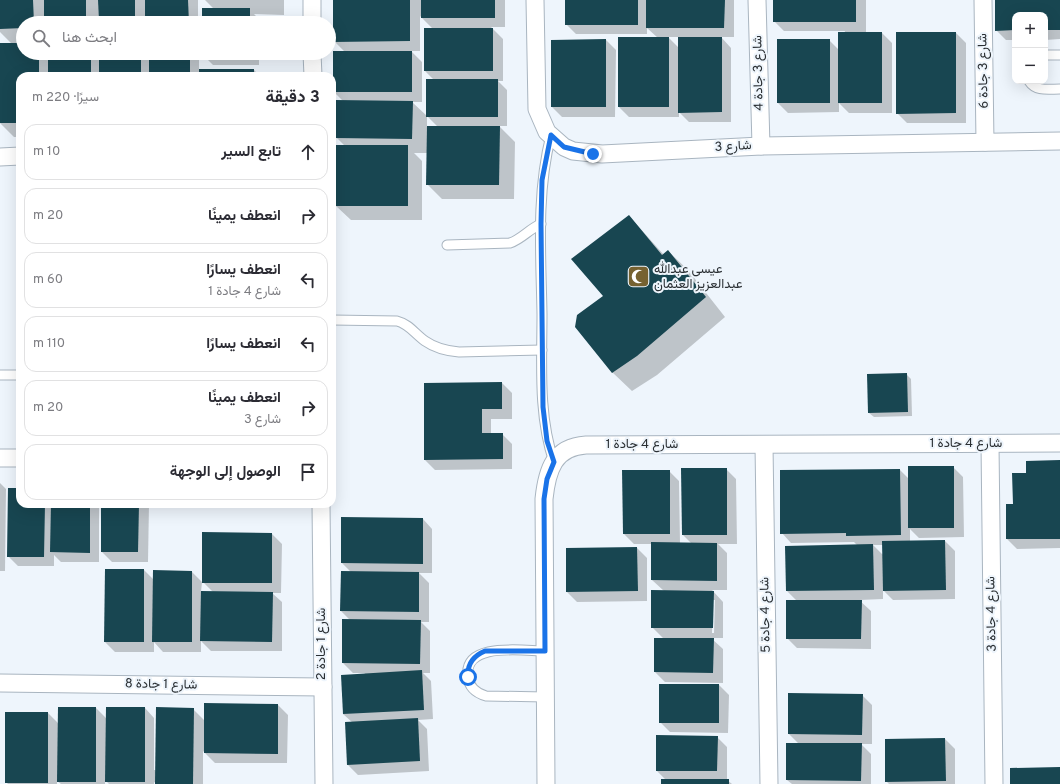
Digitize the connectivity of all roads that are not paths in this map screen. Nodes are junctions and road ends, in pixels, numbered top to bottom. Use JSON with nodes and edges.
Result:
{"nodes":[{"id":1,"x":312,"y":0,"type":"edge"},
{"id":2,"x":535,"y":0,"type":"edge"},
{"id":3,"x":757,"y":0,"type":"edge"},
{"id":4,"x":983,"y":0,"type":"edge"},
{"id":5,"x":312,"y":16,"type":"edge"},
{"id":6,"x":1048,"y":55,"type":"edge"},
{"id":7,"x":1060,"y":55,"type":"edge"},
{"id":8,"x":312,"y":60,"type":"edge"},
{"id":9,"x":313,"y":72,"type":"edge"},
{"id":10,"x":1032,"y":84,"type":"edge"},
{"id":11,"x":1060,"y":89,"type":"edge"},
{"id":12,"x":551,"y":135,"type":"junction"},
{"id":13,"x":1060,"y":141,"type":"edge"},
{"id":14,"x":985,"y":142,"type":"junction"},
{"id":15,"x":761,"y":146,"type":"junction"},
{"id":16,"x":16,"y":156,"type":"edge"},
{"id":17,"x":0,"y":157,"type":"edge"},
{"id":18,"x":541,"y":224,"type":"junction"},
{"id":19,"x":447,"y":245,"type":"dead end"},
{"id":20,"x":336,"y":320,"type":"edge"},
{"id":21,"x":542,"y":350,"type":"junction"},
{"id":22,"x":16,"y":374,"type":"edge"},
{"id":23,"x":0,"y":375,"type":"edge"},
{"id":24,"x":1060,"y":443,"type":"edge"},
{"id":25,"x":990,"y":444,"type":"junction"},
{"id":26,"x":764,"y":445,"type":"junction"},
{"id":27,"x":0,"y":458,"type":"edge"},
{"id":28,"x":16,"y":458,"type":"edge"},
{"id":29,"x":554,"y":462,"type":"junction"},
{"id":30,"x":321,"y":508,"type":"edge"},
{"id":31,"x":545,"y":651,"type":"junction"},
{"id":32,"x":0,"y":683,"type":"edge"},
{"id":33,"x":323,"y":686,"type":"junction"},
{"id":34,"x":545,"y":696,"type":"junction"},
{"id":35,"x":324,"y":784,"type":"edge"},
{"id":36,"x":546,"y":784,"type":"edge"},
{"id":37,"x":769,"y":784,"type":"edge"},
{"id":38,"x":994,"y":784,"type":"edge"}],
"edges":[{"from":1,"to":5,"type":"street"},
{"from":2,"to":12,"type":"street","name":"شارع 3"},
{"from":3,"to":15,"type":"street","name":"شارع 3 جادة 4"},
{"from":4,"to":14,"type":"street","name":"شارع 3 جادة 6"},
{"from":6,"to":7,"type":"lane"},
{"from":8,"to":9,"type":"street"},
{"from":10,"to":11,"type":"lane"},
{"from":12,"to":15,"type":"street","name":"شارع 3"},
{"from":12,"to":18,"type":"lane"},
{"from":13,"to":14,"type":"street","name":"شارع 3"},
{"from":14,"to":15,"type":"street","name":"شارع 3"},
{"from":16,"to":17,"type":"street"},
{"from":18,"to":19,"type":"lane"},
{"from":18,"to":21,"type":"lane"},
{"from":20,"to":21,"type":"lane"},
{"from":21,"to":29,"type":"lane"},
{"from":22,"to":23,"type":"lane"},
{"from":24,"to":25,"type":"street","name":"شارع 4 جادة 1"},
{"from":25,"to":26,"type":"street","name":"شارع 4 جادة 1"},
{"from":25,"to":38,"type":"street","name":"شارع 4 جادة 3"},
{"from":26,"to":29,"type":"street","name":"شارع 4 جادة 1"},
{"from":26,"to":37,"type":"street","name":"شارع 4 جادة 5"},
{"from":27,"to":28,"type":"street"},
{"from":29,"to":31,"type":"street","name":"شارع 4 جادة 1"},
{"from":30,"to":33,"type":"street","name":"شارع 1 جادة 2"},
{"from":31,"to":34,"type":"street","name":"شارع 4 جادة 1"},
{"from":31,"to":34,"type":"lane"},
{"from":32,"to":33,"type":"street","name":"شارع 1 جادة 8"},
{"from":33,"to":35,"type":"street","name":"شارع 1 جادة 2"},
{"from":34,"to":36,"type":"street","name":"شارع 4 جادة 1"}]}
